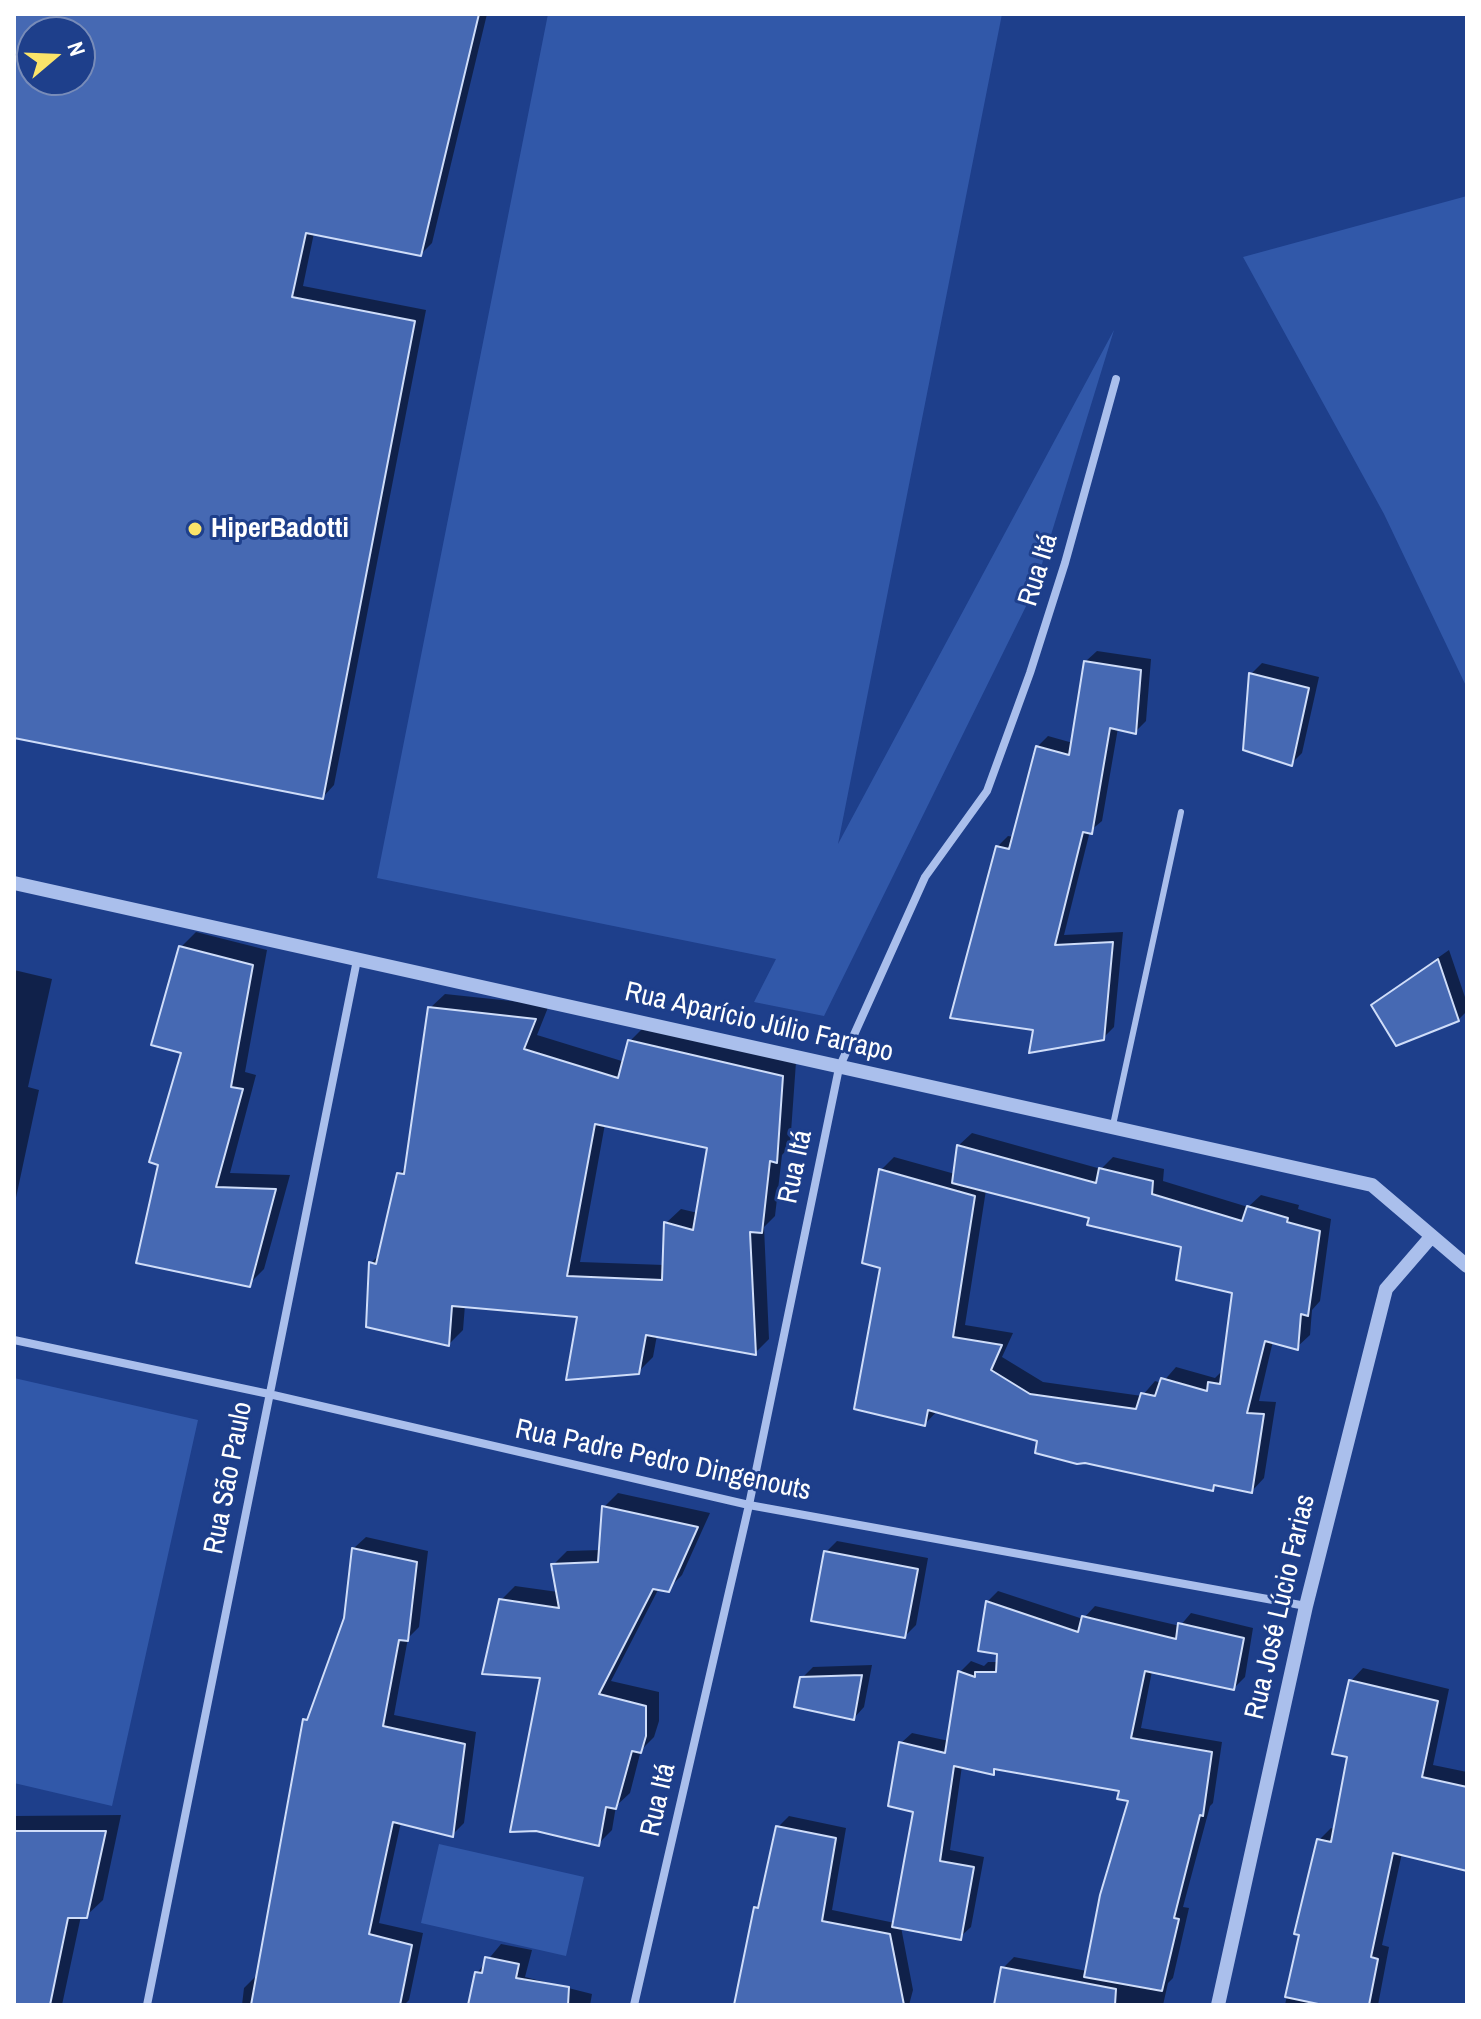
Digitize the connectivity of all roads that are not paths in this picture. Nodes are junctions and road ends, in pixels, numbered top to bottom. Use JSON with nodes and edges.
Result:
{"nodes":[{"id":1,"x":1116,"y":379,"type":"dead end"},
{"id":2,"x":1181,"y":812,"type":"dead end"},
{"id":3,"x":14,"y":883,"type":"edge"},
{"id":4,"x":357,"y":960,"type":"junction"},
{"id":5,"x":839,"y":1068,"type":"junction"},
{"id":6,"x":1113,"y":1126,"type":"junction"},
{"id":7,"x":1431,"y":1237,"type":"junction"},
{"id":8,"x":1467,"y":1266,"type":"edge"},
{"id":9,"x":14,"y":1340,"type":"edge"},
{"id":10,"x":269,"y":1394,"type":"junction"},
{"id":11,"x":749,"y":1505,"type":"junction"},
{"id":12,"x":1306,"y":1606,"type":"junction"},
{"id":13,"x":147,"y":2005,"type":"edge"},
{"id":14,"x":634,"y":2005,"type":"edge"},
{"id":15,"x":1218,"y":2005,"type":"edge"}],
"edges":[{"from":1,"to":5,"type":"street","name":"Rua Itá"},
{"from":2,"to":6,"type":"lane"},
{"from":3,"to":4,"type":"street","name":"Rua Aparício Júlio Farrapo"},
{"from":4,"to":5,"type":"street","name":"Rua Aparício Júlio Farrapo"},
{"from":4,"to":10,"type":"street","name":"Rua São Paulo"},
{"from":5,"to":6,"type":"street","name":"Rua Aparício Júlio Farrapo"},
{"from":5,"to":11,"type":"street","name":"Rua Itá"},
{"from":6,"to":7,"type":"street","name":"Rua Aparício Júlio Farrapo"},
{"from":7,"to":8,"type":"street","name":"Rua Aparício Júlio Farrapo"},
{"from":7,"to":12,"type":"street","name":"Rua José Lúcio Farias"},
{"from":9,"to":10,"type":"street","name":"Rua Padre Pedro Dingenouts"},
{"from":10,"to":11,"type":"street","name":"Rua Padre Pedro Dingenouts"},
{"from":10,"to":13,"type":"street","name":"Rua São Paulo"},
{"from":11,"to":12,"type":"street","name":"Rua Padre Pedro Dingenouts"},
{"from":11,"to":14,"type":"street","name":"Rua Itá"},
{"from":12,"to":15,"type":"street","name":"Rua José Lúcio Farias"}]}
